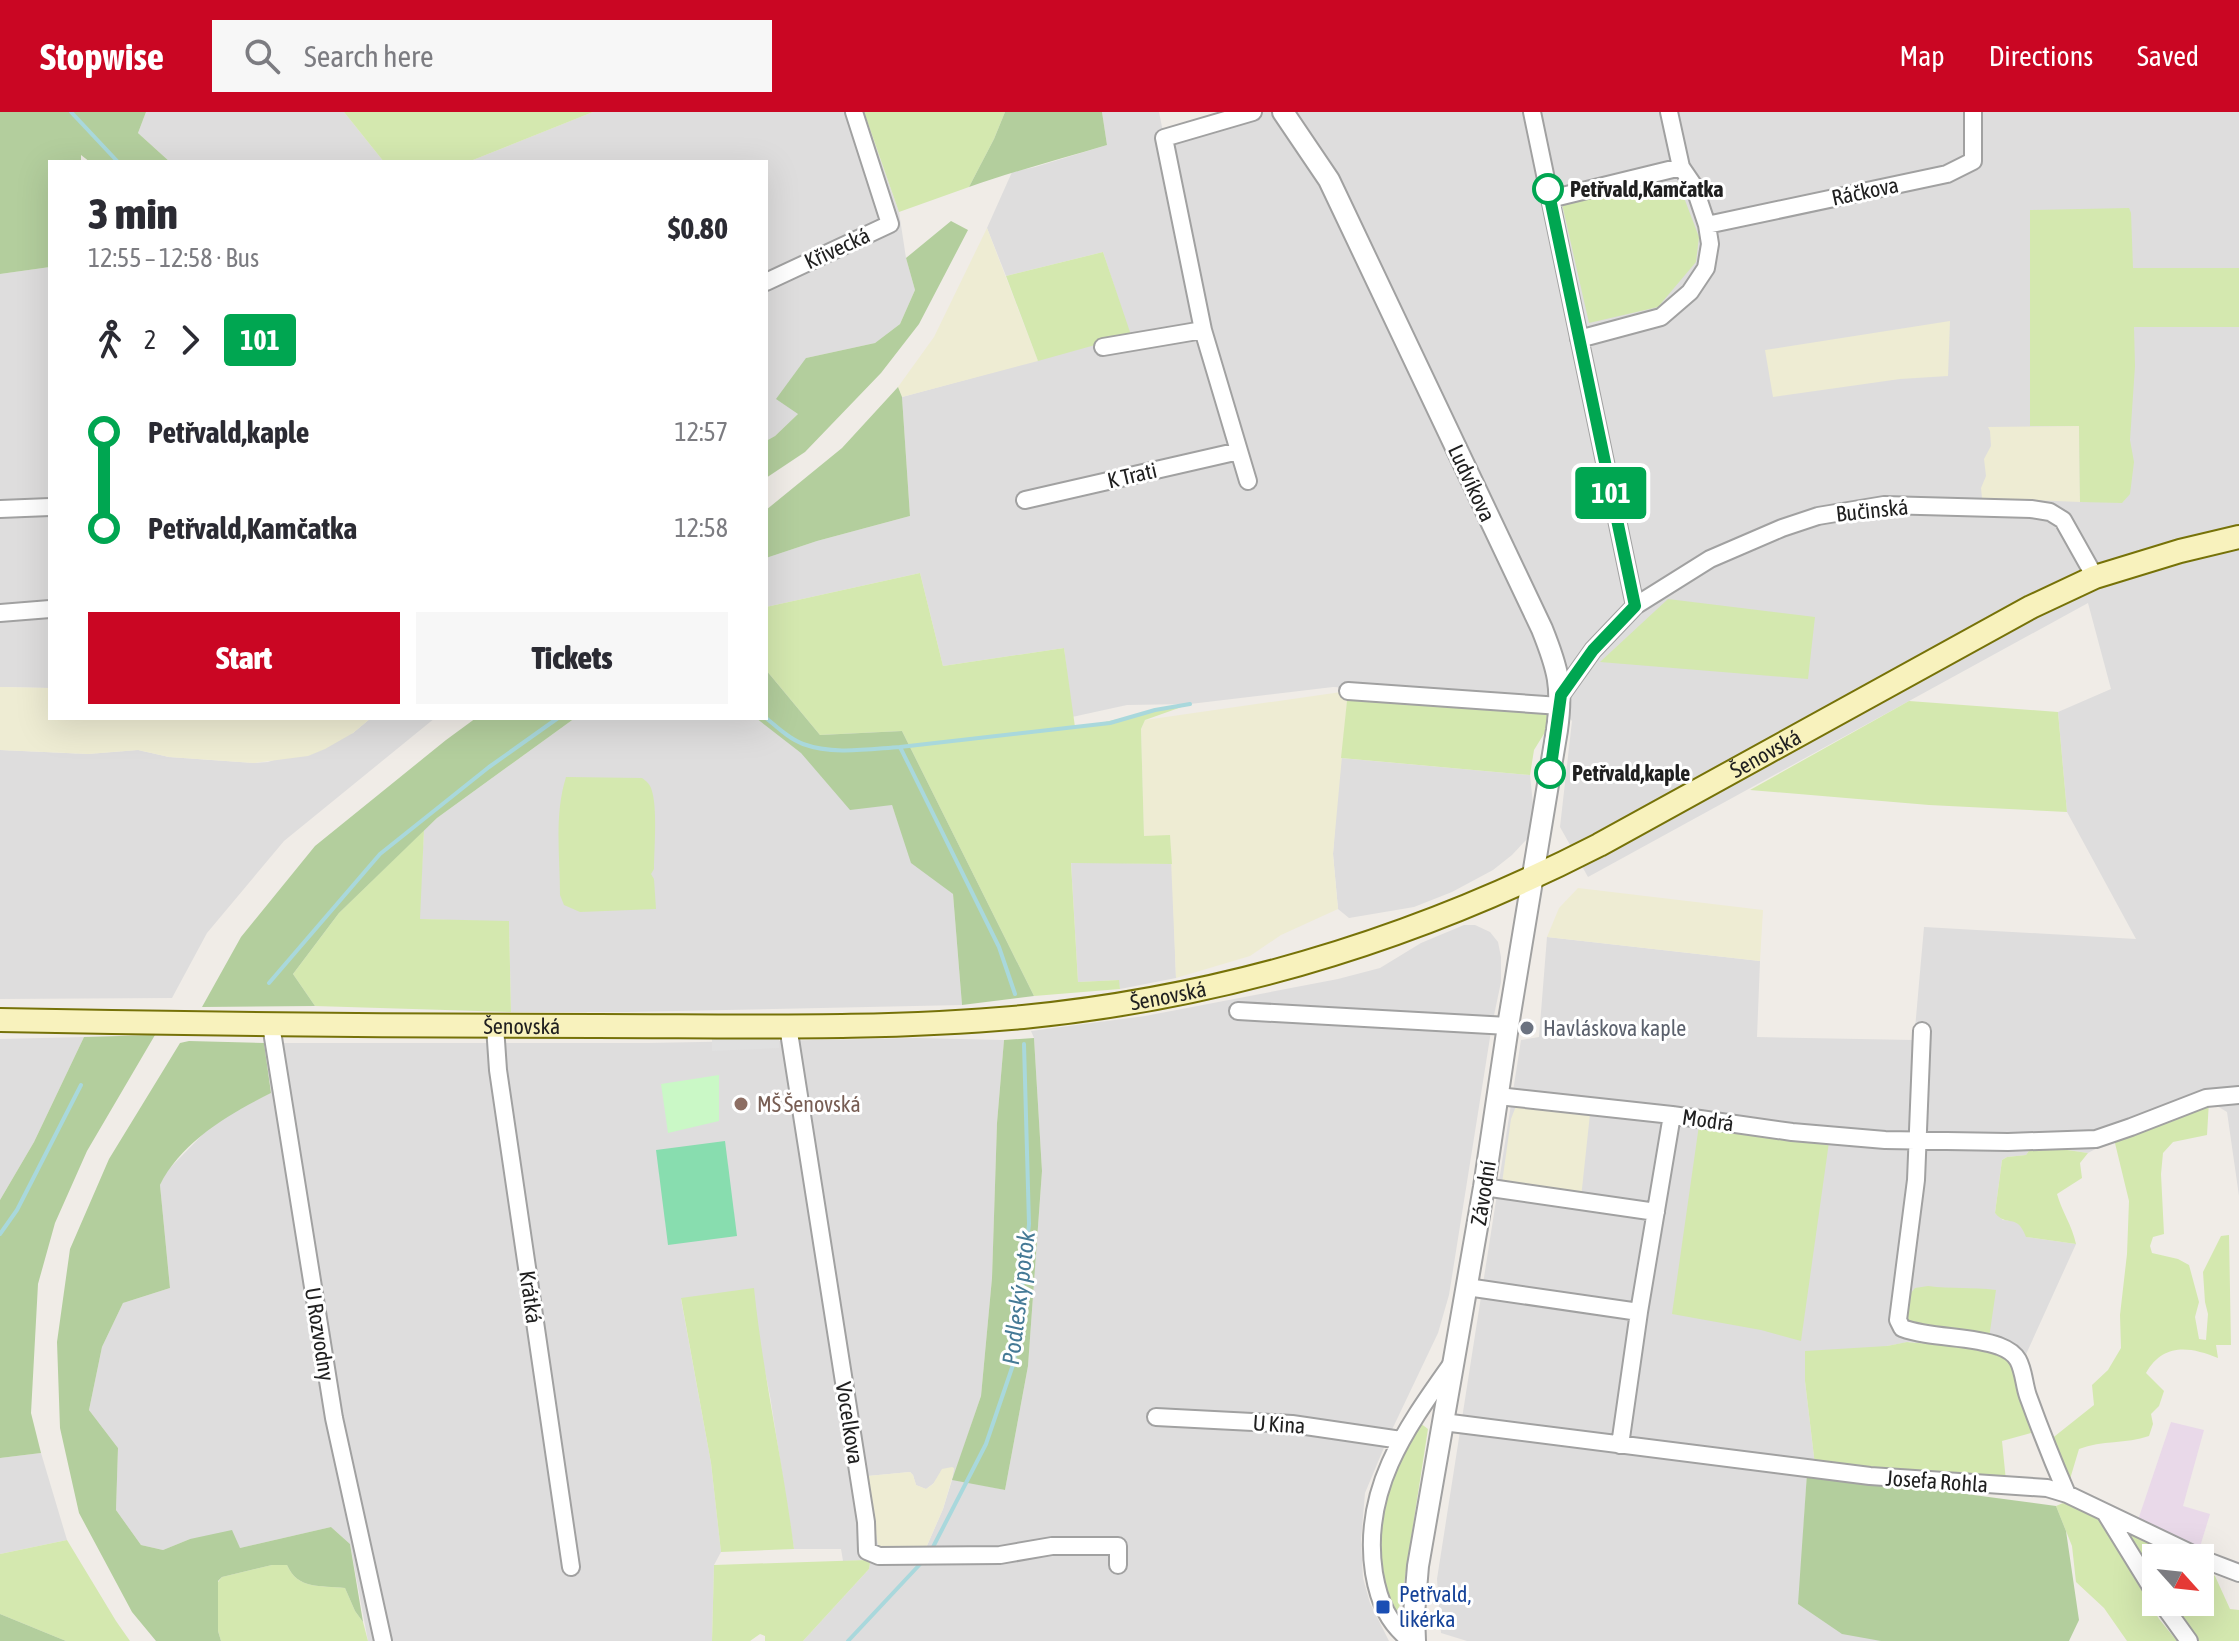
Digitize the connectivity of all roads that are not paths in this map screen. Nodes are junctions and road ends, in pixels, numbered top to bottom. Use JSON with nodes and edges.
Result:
{"nodes":[{"id":1,"x":854,"y":112,"type":"edge"},
{"id":2,"x":1253,"y":112,"type":"edge"},
{"id":3,"x":1283,"y":112,"type":"edge"},
{"id":4,"x":1532,"y":112,"type":"edge"},
{"id":5,"x":1669,"y":112,"type":"edge"},
{"id":6,"x":1973,"y":112,"type":"edge"},
{"id":7,"x":1681,"y":167,"type":"junction"},
{"id":8,"x":1550,"y":199,"type":"junction"},
{"id":9,"x":1707,"y":225,"type":"junction"},
{"id":10,"x":768,"y":281,"type":"edge"},
{"id":11,"x":1203,"y":330,"type":"junction"},
{"id":12,"x":1579,"y":339,"type":"junction"},
{"id":13,"x":1103,"y":347,"type":"dead end"},
{"id":14,"x":1239,"y":451,"type":"junction"},
{"id":15,"x":1248,"y":481,"type":"dead end"},
{"id":16,"x":1025,"y":500,"type":"dead end"},
{"id":17,"x":48,"y":507,"type":"edge"},
{"id":18,"x":0,"y":509,"type":"edge"},
{"id":19,"x":2239,"y":537,"type":"edge"},
{"id":20,"x":2095,"y":577,"type":"junction"},
{"id":21,"x":1635,"y":606,"type":"junction"},
{"id":22,"x":48,"y":609,"type":"edge"},
{"id":23,"x":0,"y":613,"type":"edge"},
{"id":24,"x":1348,"y":691,"type":"dead end"},
{"id":25,"x":1560,"y":701,"type":"junction"},
{"id":26,"x":1533,"y":879,"type":"junction"},
{"id":27,"x":1238,"y":1011,"type":"dead end"},
{"id":28,"x":0,"y":1020,"type":"edge"},
{"id":29,"x":271,"y":1025,"type":"junction"},
{"id":30,"x":495,"y":1026,"type":"junction"},
{"id":31,"x":788,"y":1026,"type":"junction"},
{"id":32,"x":1508,"y":1026,"type":"junction"},
{"id":33,"x":1922,"y":1031,"type":"dead end"},
{"id":34,"x":2239,"y":1095,"type":"edge"},
{"id":35,"x":1498,"y":1096,"type":"junction"},
{"id":36,"x":1672,"y":1115,"type":"junction"},
{"id":37,"x":1918,"y":1142,"type":"junction"},
{"id":38,"x":1484,"y":1187,"type":"junction"},
{"id":39,"x":1656,"y":1212,"type":"junction"},
{"id":40,"x":1467,"y":1287,"type":"junction"},
{"id":41,"x":1639,"y":1312,"type":"junction"},
{"id":42,"x":1454,"y":1360,"type":"junction"},
{"id":43,"x":1156,"y":1417,"type":"dead end"},
{"id":44,"x":1443,"y":1422,"type":"junction"},
{"id":45,"x":1401,"y":1440,"type":"junction"},
{"id":46,"x":1620,"y":1445,"type":"junction"},
{"id":47,"x":2067,"y":1494,"type":"junction"},
{"id":48,"x":2106,"y":1514,"type":"junction"},
{"id":49,"x":1118,"y":1565,"type":"dead end"},
{"id":50,"x":571,"y":1567,"type":"dead end"},
{"id":51,"x":2142,"y":1572,"type":"edge"},
{"id":52,"x":2239,"y":1573,"type":"edge"},
{"id":53,"x":2171,"y":1616,"type":"edge"},
{"id":54,"x":383,"y":1641,"type":"edge"},
{"id":55,"x":1413,"y":1641,"type":"edge"},
{"id":56,"x":2189,"y":1641,"type":"edge"}],
"edges":[{"from":1,"to":10,"type":"street","name":"Křivecká"},
{"from":2,"to":11,"type":"street"},
{"from":3,"to":25,"type":"street","name":"Ludvíkova"},
{"from":4,"to":8,"type":"street"},
{"from":5,"to":7,"type":"street"},
{"from":6,"to":9,"type":"street","name":"Ráčkova"},
{"from":7,"to":8,"type":"street"},
{"from":7,"to":9,"type":"street"},
{"from":8,"to":12,"type":"street"},
{"from":9,"to":12,"type":"street"},
{"from":11,"to":13,"type":"street"},
{"from":11,"to":14,"type":"street"},
{"from":12,"to":21,"type":"street"},
{"from":14,"to":15,"type":"street"},
{"from":14,"to":16,"type":"street","name":"K Trati"},
{"from":17,"to":18,"type":"street"},
{"from":19,"to":20,"type":"main road","name":"Šenovská"},
{"from":20,"to":21,"type":"street","name":"Bučinská"},
{"from":20,"to":26,"type":"main road","name":"Šenovská"},
{"from":21,"to":25,"type":"street","name":"Bučinská"},
{"from":22,"to":23,"type":"street"},
{"from":24,"to":25,"type":"street"},
{"from":25,"to":26,"type":"street","name":"Ludvíkova"},
{"from":26,"to":31,"type":"main road","name":"Šenovská"},
{"from":26,"to":32,"type":"street","name":"Závodní"},
{"from":27,"to":32,"type":"street"},
{"from":28,"to":29,"type":"main road","name":"Šenovská"},
{"from":29,"to":30,"type":"main road","name":"Šenovská"},
{"from":29,"to":54,"type":"street","name":"U Rozvodny"},
{"from":30,"to":31,"type":"main road","name":"Šenovská"},
{"from":30,"to":50,"type":"street","name":"Krátká"},
{"from":31,"to":49,"type":"street","name":"Vocelkova"},
{"from":32,"to":35,"type":"street","name":"Závodní"},
{"from":33,"to":37,"type":"street"},
{"from":34,"to":37,"type":"street","name":"Modrá"},
{"from":35,"to":36,"type":"street","name":"Modrá"},
{"from":35,"to":38,"type":"street","name":"Závodní"},
{"from":36,"to":37,"type":"street","name":"Modrá"},
{"from":36,"to":39,"type":"street"},
{"from":37,"to":47,"type":"street"},
{"from":38,"to":39,"type":"street"},
{"from":38,"to":40,"type":"street","name":"Závodní"},
{"from":39,"to":41,"type":"street"},
{"from":40,"to":41,"type":"street"},
{"from":40,"to":42,"type":"street","name":"Závodní"},
{"from":41,"to":46,"type":"street"},
{"from":42,"to":44,"type":"street","name":"Závodní"},
{"from":42,"to":45,"type":"street","name":"Závodní"},
{"from":43,"to":45,"type":"street","name":"U Kina"},
{"from":44,"to":46,"type":"street","name":"Josefa Rohla"},
{"from":44,"to":55,"type":"street","name":"Závodní"},
{"from":45,"to":55,"type":"street","name":"Závodní"},
{"from":46,"to":47,"type":"street","name":"Josefa Rohla"},
{"from":47,"to":48,"type":"street","name":"Josefa Rohla"},
{"from":48,"to":51,"type":"street"},
{"from":48,"to":52,"type":"street","name":"Josefa Rohla"},
{"from":53,"to":56,"type":"street"}]}
